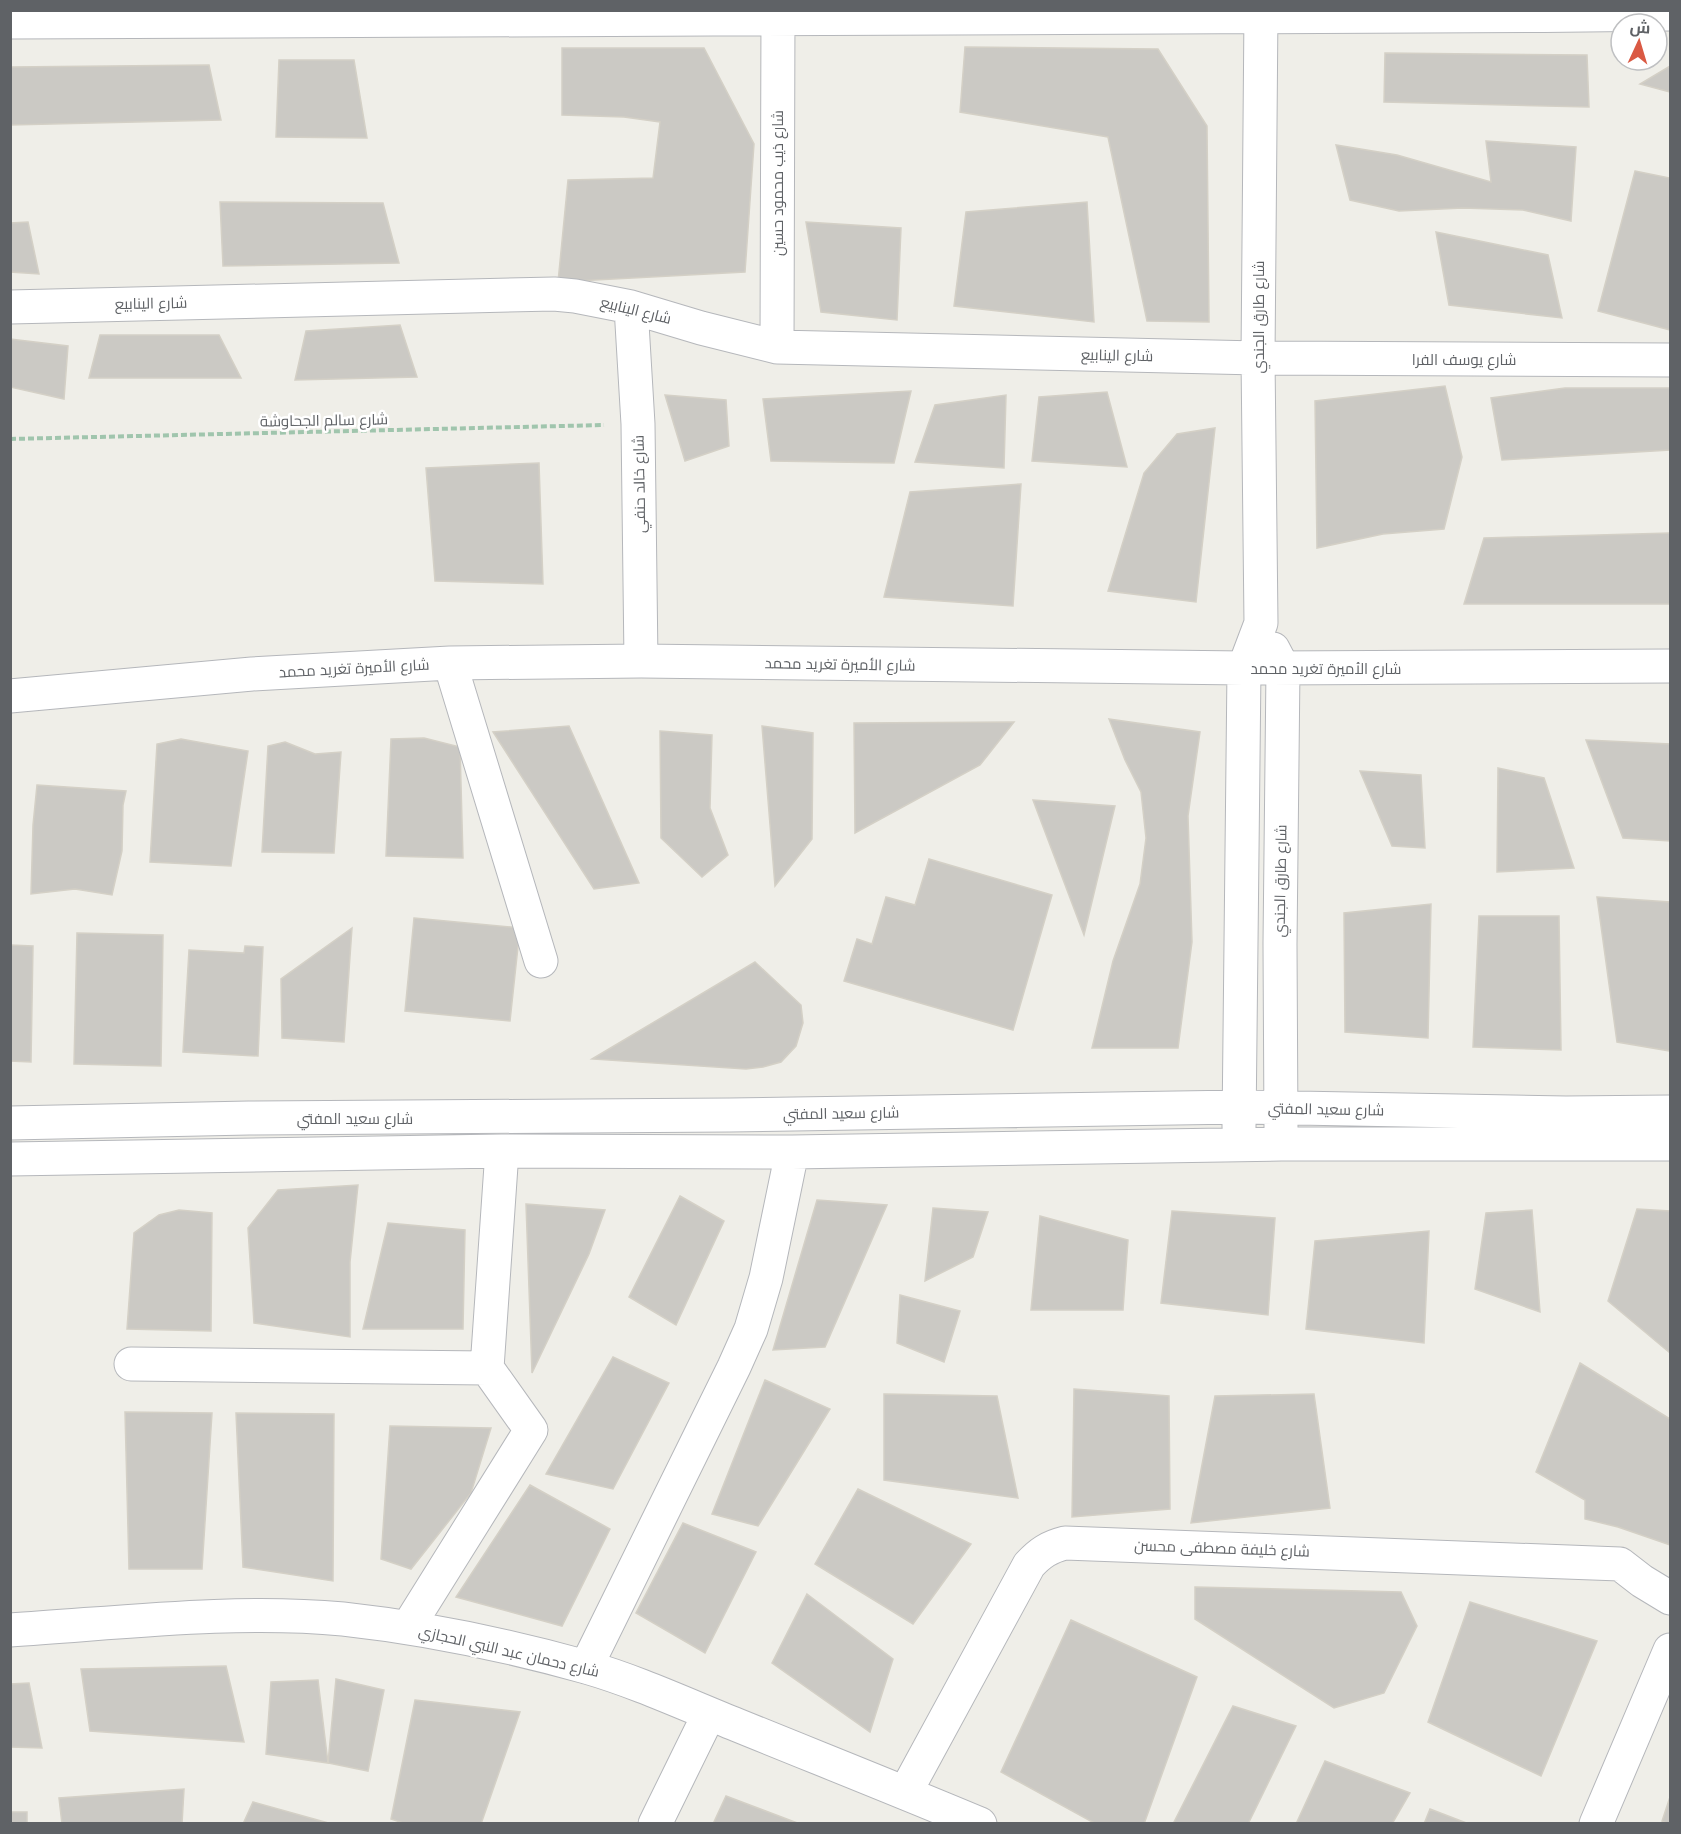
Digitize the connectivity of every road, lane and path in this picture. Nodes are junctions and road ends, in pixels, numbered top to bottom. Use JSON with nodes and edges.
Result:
{"nodes":[{"id":1,"x":1671,"y":14,"type":"edge"},
{"id":2,"x":778,"y":15,"type":"edge"},
{"id":3,"x":1276,"y":15,"type":"edge"},
{"id":4,"x":10,"y":22,"type":"edge"},
{"id":5,"x":10,"y":307,"type":"edge"},
{"id":6,"x":631,"y":307,"type":"junction"},
{"id":7,"x":777,"y":347,"type":"junction"},
{"id":8,"x":1257,"y":358,"type":"junction"},
{"id":9,"x":1671,"y":360,"type":"edge"},
{"id":10,"x":638,"y":424,"type":"junction"},
{"id":11,"x":10,"y":440,"type":"edge"},
{"id":12,"x":1261,"y":623,"type":"junction"},
{"id":13,"x":641,"y":661,"type":"junction"},
{"id":14,"x":450,"y":663,"type":"junction"},
{"id":15,"x":1671,"y":666,"type":"edge"},
{"id":16,"x":1244,"y":668,"type":"junction"},
{"id":17,"x":1282,"y":668,"type":"junction"},
{"id":18,"x":10,"y":696,"type":"edge"},
{"id":19,"x":1241,"y":943,"type":"junction"},
{"id":20,"x":1280,"y":944,"type":"junction"},
{"id":21,"x":541,"y":962,"type":"dead end"},
{"id":22,"x":1240,"y":1107,"type":"junction"},
{"id":23,"x":1281,"y":1107,"type":"junction"},
{"id":24,"x":1671,"y":1112,"type":"edge"},
{"id":25,"x":10,"y":1123,"type":"edge"},
{"id":26,"x":1281,"y":1144,"type":"junction"},
{"id":27,"x":1671,"y":1144,"type":"edge"},
{"id":28,"x":1239,"y":1145,"type":"junction"},
{"id":29,"x":502,"y":1151,"type":"junction"},
{"id":30,"x":792,"y":1152,"type":"junction"},
{"id":31,"x":10,"y":1159,"type":"edge"},
{"id":32,"x":131,"y":1364,"type":"dead end"},
{"id":33,"x":487,"y":1368,"type":"junction"},
{"id":34,"x":1671,"y":1598,"type":"edge"},
{"id":35,"x":408,"y":1627,"type":"junction"},
{"id":36,"x":10,"y":1630,"type":"edge"},
{"id":37,"x":1671,"y":1650,"type":"edge"},
{"id":38,"x":586,"y":1667,"type":"junction"},
{"id":39,"x":709,"y":1714,"type":"junction"},
{"id":40,"x":905,"y":1793,"type":"junction"},
{"id":41,"x":655,"y":1824,"type":"edge"},
{"id":42,"x":980,"y":1824,"type":"edge"},
{"id":43,"x":1596,"y":1824,"type":"edge"}],
"edges":[{"from":1,"to":3,"type":"street"},
{"from":2,"to":3,"type":"street"},
{"from":2,"to":4,"type":"street"},
{"from":2,"to":7,"type":"street","name":"شارع ذيب محمود حسين"},
{"from":3,"to":8,"type":"street","name":"شارع طارق الجندي"},
{"from":5,"to":6,"type":"street","name":"شارع الينابيع"},
{"from":6,"to":7,"type":"street","name":"شارع الينابيع"},
{"from":6,"to":10,"type":"street","name":"شارع خالد حنفي"},
{"from":7,"to":8,"type":"street","name":"شارع الينابيع"},
{"from":8,"to":9,"type":"street","name":"شارع يوسف الفرا"},
{"from":8,"to":12,"type":"street","name":"شارع طارق الجندي"},
{"from":10,"to":11,"type":"path","name":"شارع سالم الجحاوشة"},
{"from":10,"to":13,"type":"street","name":"شارع خالد حنفي"},
{"from":12,"to":16,"type":"street","name":"شارع طارق الجندي"},
{"from":12,"to":17,"type":"street","name":"شارع طارق الجندي"},
{"from":13,"to":14,"type":"street","name":"شارع الأميرة تغريد محمد"},
{"from":13,"to":16,"type":"street","name":"شارع الأميرة تغريد محمد"},
{"from":14,"to":18,"type":"street","name":"شارع الأميرة تغريد محمد"},
{"from":14,"to":21,"type":"street"},
{"from":15,"to":17,"type":"street","name":"شارع الأميرة تغريد محمد"},
{"from":16,"to":17,"type":"street","name":"شارع الأميرة تغريد محمد"},
{"from":16,"to":19,"type":"street","name":"شارع طارق الجندي"},
{"from":17,"to":20,"type":"street","name":"شارع طارق الجندي"},
{"from":19,"to":20,"type":"street"},
{"from":19,"to":22,"type":"street","name":"شارع طارق الجندي"},
{"from":20,"to":23,"type":"street","name":"شارع طارق الجندي"},
{"from":22,"to":23,"type":"street","name":"شارع سعيد المفتي"},
{"from":22,"to":25,"type":"street","name":"شارع سعيد المفتي"},
{"from":22,"to":28,"type":"street","name":"شارع طارق الجندي"},
{"from":23,"to":24,"type":"street","name":"شارع سعيد المفتي"},
{"from":23,"to":26,"type":"street","name":"شارع طارق الجندي"},
{"from":26,"to":27,"type":"street"},
{"from":26,"to":28,"type":"street"},
{"from":28,"to":30,"type":"street"},
{"from":29,"to":30,"type":"street"},
{"from":29,"to":31,"type":"street"},
{"from":29,"to":33,"type":"street"},
{"from":30,"to":38,"type":"street"},
{"from":32,"to":33,"type":"street"},
{"from":33,"to":35,"type":"street"},
{"from":34,"to":40,"type":"street","name":"شارع خليفة مصطفى محسن"},
{"from":35,"to":36,"type":"street","name":"شارع دحمان عبد النبي الحجازي"},
{"from":35,"to":38,"type":"street","name":"شارع دحمان عبد النبي الحجازي"},
{"from":37,"to":43,"type":"street"},
{"from":38,"to":39,"type":"street","name":"شارع دحمان عبد النبي الحجازي"},
{"from":39,"to":40,"type":"street","name":"شارع دحمان عبد النبي الحجازي"},
{"from":39,"to":41,"type":"street"},
{"from":40,"to":42,"type":"street","name":"شارع دحمان عبد النبي الحجازي"}]}
